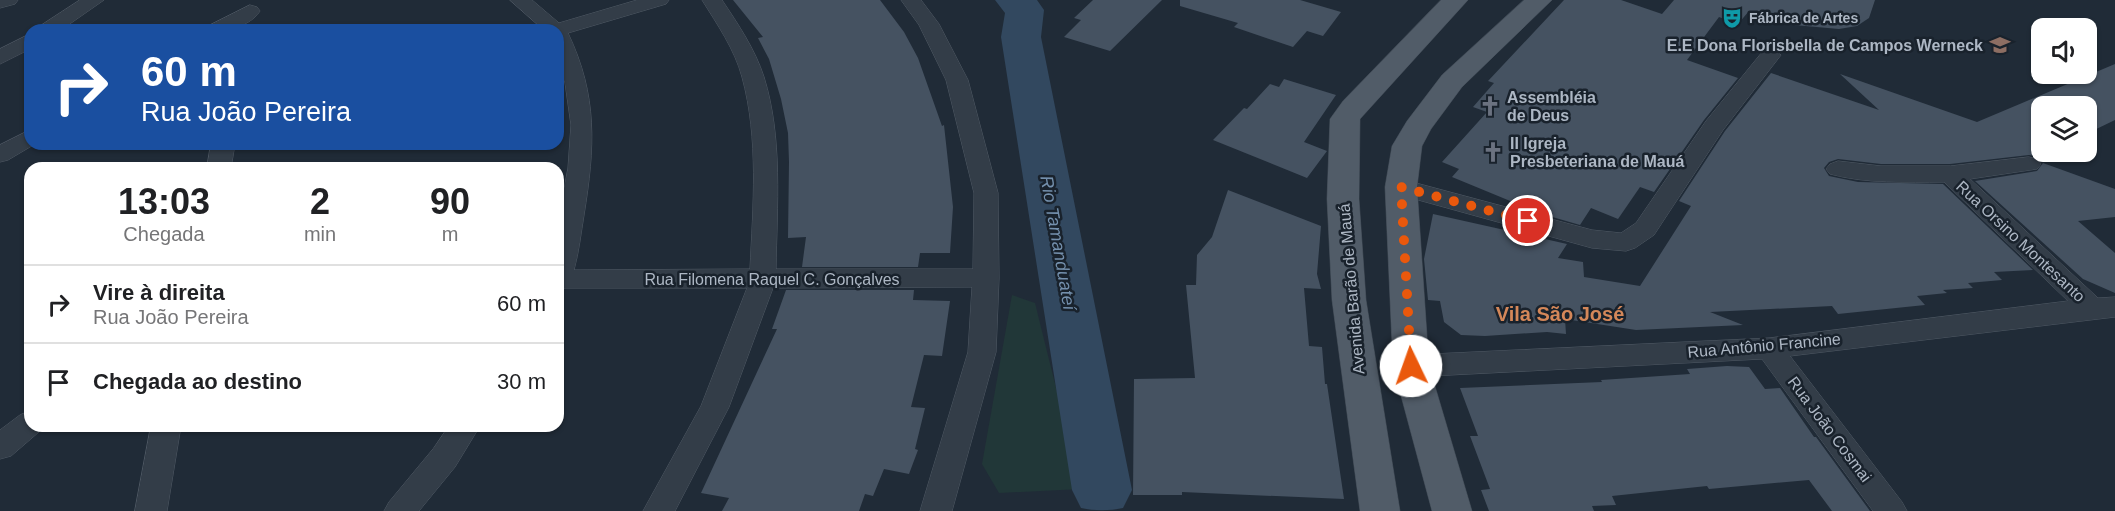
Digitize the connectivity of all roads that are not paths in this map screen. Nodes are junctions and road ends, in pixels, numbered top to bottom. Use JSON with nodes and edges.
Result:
{"nodes":[{"id":1,"x":8,"y":0,"type":"edge"},
{"id":2,"x":94,"y":0,"type":"edge"},
{"id":3,"x":519,"y":0,"type":"edge"},
{"id":4,"x":659,"y":0,"type":"edge"},
{"id":5,"x":712,"y":0,"type":"edge"},
{"id":6,"x":911,"y":0,"type":"edge"},
{"id":7,"x":1455,"y":0,"type":"edge"},
{"id":8,"x":0,"y":2,"type":"edge"},
{"id":9,"x":1525,"y":7,"type":"edge"},
{"id":10,"x":250,"y":14,"type":"edge"},
{"id":11,"x":56,"y":24,"type":"edge"},
{"id":12,"x":228,"y":24,"type":"edge"},
{"id":13,"x":548,"y":24,"type":"edge"},
{"id":14,"x":564,"y":29,"type":"edge"},
{"id":15,"x":24,"y":44,"type":"edge"},
{"id":16,"x":564,"y":46,"type":"edge"},
{"id":17,"x":1770,"y":55,"type":"dead end"},
{"id":18,"x":0,"y":58,"type":"edge"},
{"id":19,"x":24,"y":141,"type":"edge"},
{"id":20,"x":5,"y":152,"type":"edge"},
{"id":21,"x":2029,"y":164,"type":"dead end"},
{"id":22,"x":1838,"y":169,"type":"dead end"},
{"id":23,"x":1950,"y":174,"type":"junction"},
{"id":24,"x":0,"y":177,"type":"edge"},
{"id":25,"x":1401,"y":187,"type":"junction"},
{"id":26,"x":564,"y":250,"type":"edge"},
{"id":27,"x":986,"y":278,"type":"junction"},
{"id":28,"x":763,"y":279,"type":"junction"},
{"id":29,"x":564,"y":280,"type":"edge"},
{"id":30,"x":2104,"y":308,"type":"edge"},
{"id":31,"x":1769,"y":348,"type":"junction"},
{"id":32,"x":1411,"y":366,"type":"junction"},
{"id":33,"x":24,"y":428,"type":"edge"},
{"id":34,"x":165,"y":432,"type":"edge"},
{"id":35,"x":461,"y":432,"type":"edge"},
{"id":36,"x":0,"y":447,"type":"edge"},
{"id":37,"x":151,"y":511,"type":"edge"},
{"id":38,"x":400,"y":511,"type":"edge"},
{"id":39,"x":659,"y":511,"type":"edge"},
{"id":40,"x":936,"y":511,"type":"edge"},
{"id":41,"x":1380,"y":511,"type":"edge"},
{"id":42,"x":1452,"y":511,"type":"edge"},
{"id":43,"x":1891,"y":511,"type":"edge"}],
"edges":[{"from":1,"to":8,"type":"street"},
{"from":2,"to":11,"type":"street"},
{"from":3,"to":13,"type":"street"},
{"from":4,"to":14,"type":"street"},
{"from":5,"to":28,"type":"street"},
{"from":6,"to":27,"type":"street"},
{"from":7,"to":41,"type":"main road","name":"Avenida Barão de Mauá"},
{"from":9,"to":25,"type":"main road"},
{"from":10,"to":12,"type":"street"},
{"from":15,"to":18,"type":"street"},
{"from":16,"to":26,"type":"street"},
{"from":17,"to":25,"type":"street"},
{"from":19,"to":20,"type":"street"},
{"from":20,"to":24,"type":"street"},
{"from":21,"to":23,"type":"street"},
{"from":22,"to":23,"type":"street"},
{"from":23,"to":30,"type":"street","name":"Rua Orsino Montesanto"},
{"from":25,"to":32,"type":"main road"},
{"from":27,"to":28,"type":"street","name":"Rua Filomena Raquel C. Gonçalves"},
{"from":27,"to":40,"type":"street"},
{"from":28,"to":29,"type":"street","name":"Rua Filomena Raquel C. Gonçalves"},
{"from":28,"to":39,"type":"street"},
{"from":30,"to":31,"type":"street","name":"Rua Antônio Francine"},
{"from":31,"to":32,"type":"street","name":"Rua Antônio Francine"},
{"from":31,"to":43,"type":"street","name":"Rua João Cosmai"},
{"from":32,"to":42,"type":"main road"},
{"from":33,"to":36,"type":"street"},
{"from":34,"to":37,"type":"street"},
{"from":35,"to":38,"type":"street"}]}
